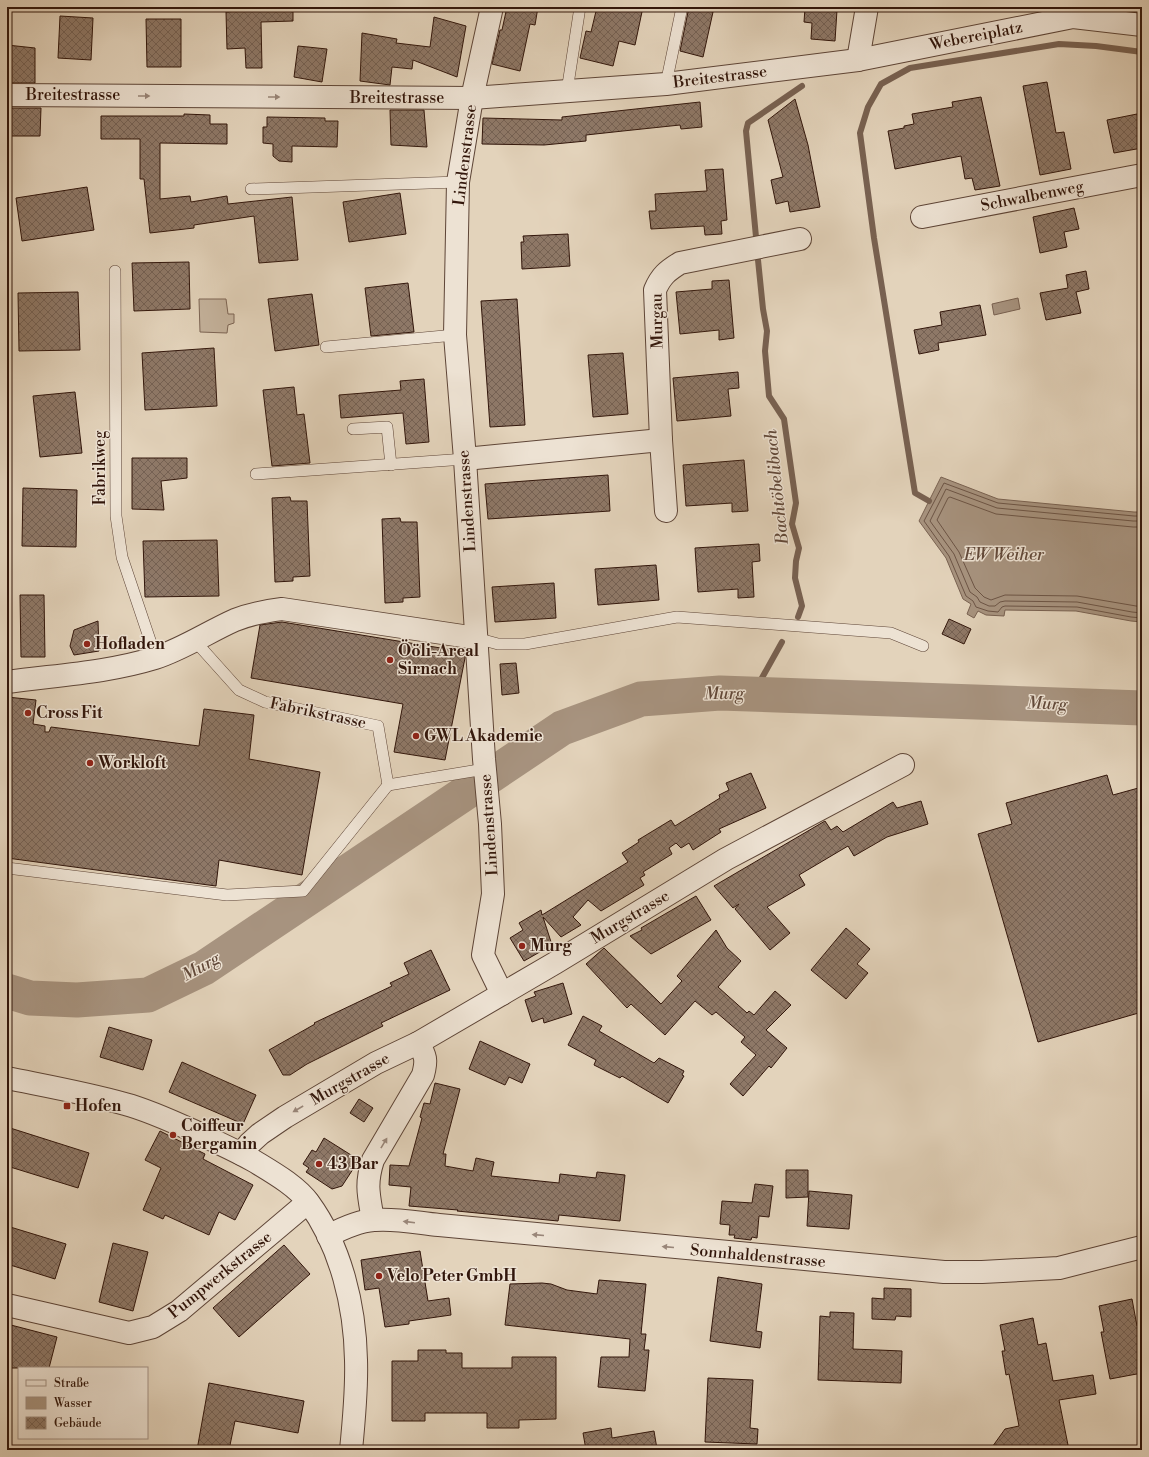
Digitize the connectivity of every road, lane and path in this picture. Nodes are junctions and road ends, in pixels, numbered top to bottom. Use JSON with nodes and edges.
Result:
{"nodes":[{"id":1,"x":492,"y":7,"type":"edge"},
{"id":2,"x":580,"y":7,"type":"edge"},
{"id":3,"x":682,"y":7,"type":"edge"},
{"id":4,"x":867,"y":7,"type":"edge"},
{"id":5,"x":1074,"y":12,"type":"edge"},
{"id":6,"x":1142,"y":25,"type":"edge"},
{"id":7,"x":858,"y":60,"type":"junction"},
{"id":8,"x":666,"y":84,"type":"junction"},
{"id":9,"x":567,"y":91,"type":"junction"},
{"id":10,"x":7,"y":95,"type":"edge"},
{"id":11,"x":472,"y":98,"type":"junction"},
{"id":12,"x":1142,"y":175,"type":"edge"},
{"id":13,"x":458,"y":182,"type":"junction"},
{"id":14,"x":251,"y":189,"type":"dead end"},
{"id":15,"x":922,"y":217,"type":"dead end"},
{"id":16,"x":800,"y":239,"type":"dead end"},
{"id":17,"x":115,"y":271,"type":"dead end"},
{"id":18,"x":455,"y":335,"type":"junction"},
{"id":19,"x":326,"y":347,"type":"dead end"},
{"id":20,"x":353,"y":429,"type":"dead end"},
{"id":21,"x":661,"y":440,"type":"junction"},
{"id":22,"x":465,"y":459,"type":"junction"},
{"id":23,"x":391,"y":465,"type":"junction"},
{"id":24,"x":256,"y":474,"type":"dead end"},
{"id":25,"x":666,"y":511,"type":"dead end"},
{"id":26,"x":476,"y":638,"type":"junction"},
{"id":27,"x":195,"y":641,"type":"junction"},
{"id":28,"x":923,"y":646,"type":"dead end"},
{"id":29,"x":156,"y":658,"type":"junction"},
{"id":30,"x":7,"y":682,"type":"edge"},
{"id":31,"x":484,"y":764,"type":"junction"},
{"id":32,"x":903,"y":765,"type":"dead end"},
{"id":33,"x":388,"y":785,"type":"junction"},
{"id":34,"x":7,"y":868,"type":"edge"},
{"id":35,"x":502,"y":994,"type":"junction"},
{"id":36,"x":418,"y":1043,"type":"junction"},
{"id":37,"x":7,"y":1078,"type":"edge"},
{"id":38,"x":241,"y":1154,"type":"junction"},
{"id":39,"x":308,"y":1202,"type":"junction"},
{"id":40,"x":373,"y":1220,"type":"junction"},
{"id":41,"x":328,"y":1236,"type":"junction"},
{"id":42,"x":1142,"y":1247,"type":"edge"},
{"id":43,"x":7,"y":1305,"type":"edge"},
{"id":44,"x":351,"y":1450,"type":"edge"}],
"edges":[{"from":1,"to":11,"type":"street","name":"Lindenstrasse"},
{"from":2,"to":9,"type":"lane"},
{"from":3,"to":8,"type":"lane"},
{"from":4,"to":7,"type":"street"},
{"from":5,"to":6,"type":"street","name":"Webereiplatz"},
{"from":5,"to":7,"type":"street","name":"Webereiplatz"},
{"from":7,"to":8,"type":"street","name":"Breitestrasse"},
{"from":8,"to":9,"type":"street","name":"Breitestrasse"},
{"from":9,"to":11,"type":"street","name":"Breitestrasse"},
{"from":10,"to":11,"type":"street","name":"Breitestrasse","one_way":true},
{"from":11,"to":13,"type":"street","name":"Lindenstrasse"},
{"from":12,"to":15,"type":"street","name":"Schwalbenweg"},
{"from":13,"to":14,"type":"lane"},
{"from":13,"to":18,"type":"street","name":"Lindenstrasse"},
{"from":16,"to":21,"type":"street","name":"Murgau"},
{"from":17,"to":29,"type":"lane","name":"Fabrikweg"},
{"from":18,"to":19,"type":"lane"},
{"from":18,"to":22,"type":"street","name":"Lindenstrasse"},
{"from":20,"to":23,"type":"lane"},
{"from":21,"to":22,"type":"street"},
{"from":21,"to":25,"type":"street","name":"Murgau"},
{"from":22,"to":23,"type":"lane"},
{"from":22,"to":26,"type":"street","name":"Lindenstrasse"},
{"from":23,"to":24,"type":"lane"},
{"from":26,"to":27,"type":"street"},
{"from":26,"to":28,"type":"lane"},
{"from":26,"to":31,"type":"street","name":"Lindenstrasse"},
{"from":27,"to":29,"type":"street"},
{"from":27,"to":33,"type":"lane","name":"Fabrikstrasse"},
{"from":29,"to":30,"type":"street"},
{"from":31,"to":33,"type":"lane"},
{"from":31,"to":35,"type":"street","name":"Lindenstrasse"},
{"from":32,"to":35,"type":"street","name":"Murgstrasse"},
{"from":33,"to":34,"type":"lane"},
{"from":35,"to":36,"type":"street","name":"Murgstrasse"},
{"from":36,"to":38,"type":"street","name":"Murgstrasse","one_way":true},
{"from":40,"to":36,"type":"street","one_way":true},
{"from":37,"to":38,"type":"street"},
{"from":38,"to":39,"type":"street"},
{"from":39,"to":41,"type":"street"},
{"from":39,"to":43,"type":"street","name":"Pumpwerkstrasse"},
{"from":40,"to":41,"type":"street"},
{"from":42,"to":40,"type":"street","name":"Sonnhaldenstrasse","one_way":true},
{"from":41,"to":44,"type":"street"}]}
